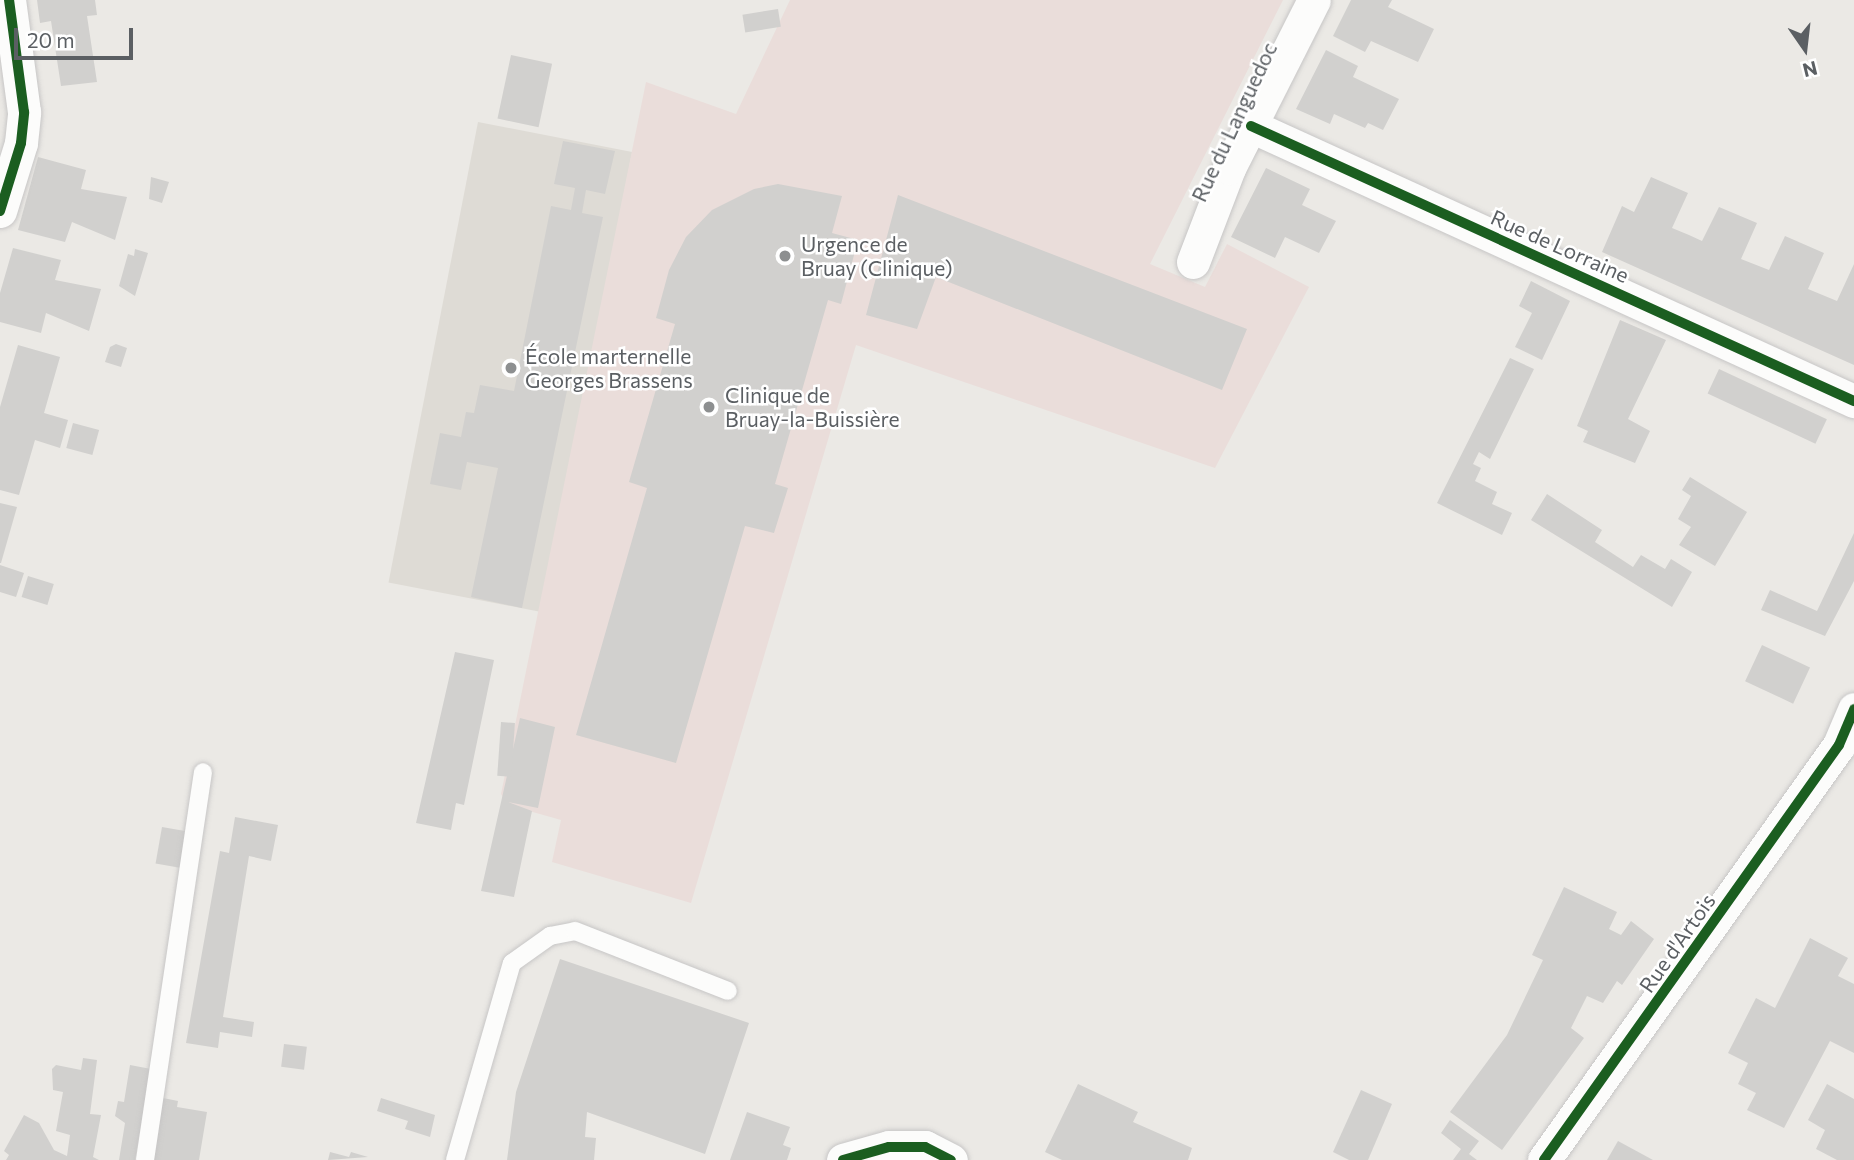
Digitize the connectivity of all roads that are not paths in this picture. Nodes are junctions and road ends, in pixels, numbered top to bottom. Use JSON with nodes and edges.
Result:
{"nodes":[{"id":1,"x":9,"y":0,"type":"edge"},
{"id":2,"x":1314,"y":0,"type":"edge"},
{"id":3,"x":1251,"y":126,"type":"junction"},
{"id":4,"x":0,"y":211,"type":"edge"},
{"id":5,"x":1194,"y":262,"type":"dead end"},
{"id":6,"x":1854,"y":401,"type":"edge"},
{"id":7,"x":1854,"y":709,"type":"edge"},
{"id":8,"x":1846,"y":749,"type":"edge"},
{"id":9,"x":203,"y":772,"type":"dead end"},
{"id":10,"x":727,"y":991,"type":"dead end"},
{"id":11,"x":145,"y":1160,"type":"edge"},
{"id":12,"x":455,"y":1160,"type":"edge"},
{"id":13,"x":843,"y":1160,"type":"edge"},
{"id":14,"x":951,"y":1160,"type":"edge"},
{"id":15,"x":1544,"y":1160,"type":"edge"}],
"edges":[{"from":1,"to":4,"type":"street"},
{"from":2,"to":3,"type":"street","name":"Rue du Languedoc"},
{"from":3,"to":5,"type":"street","name":"Rue du Languedoc"},
{"from":3,"to":6,"type":"street","name":"Rue de Lorraine"},
{"from":7,"to":8,"type":"street","name":"Rue d'Artois"},
{"from":8,"to":15,"type":"street","name":"Rue d'Artois"},
{"from":9,"to":11,"type":"lane"},
{"from":10,"to":12,"type":"lane"},
{"from":13,"to":14,"type":"street"}]}
